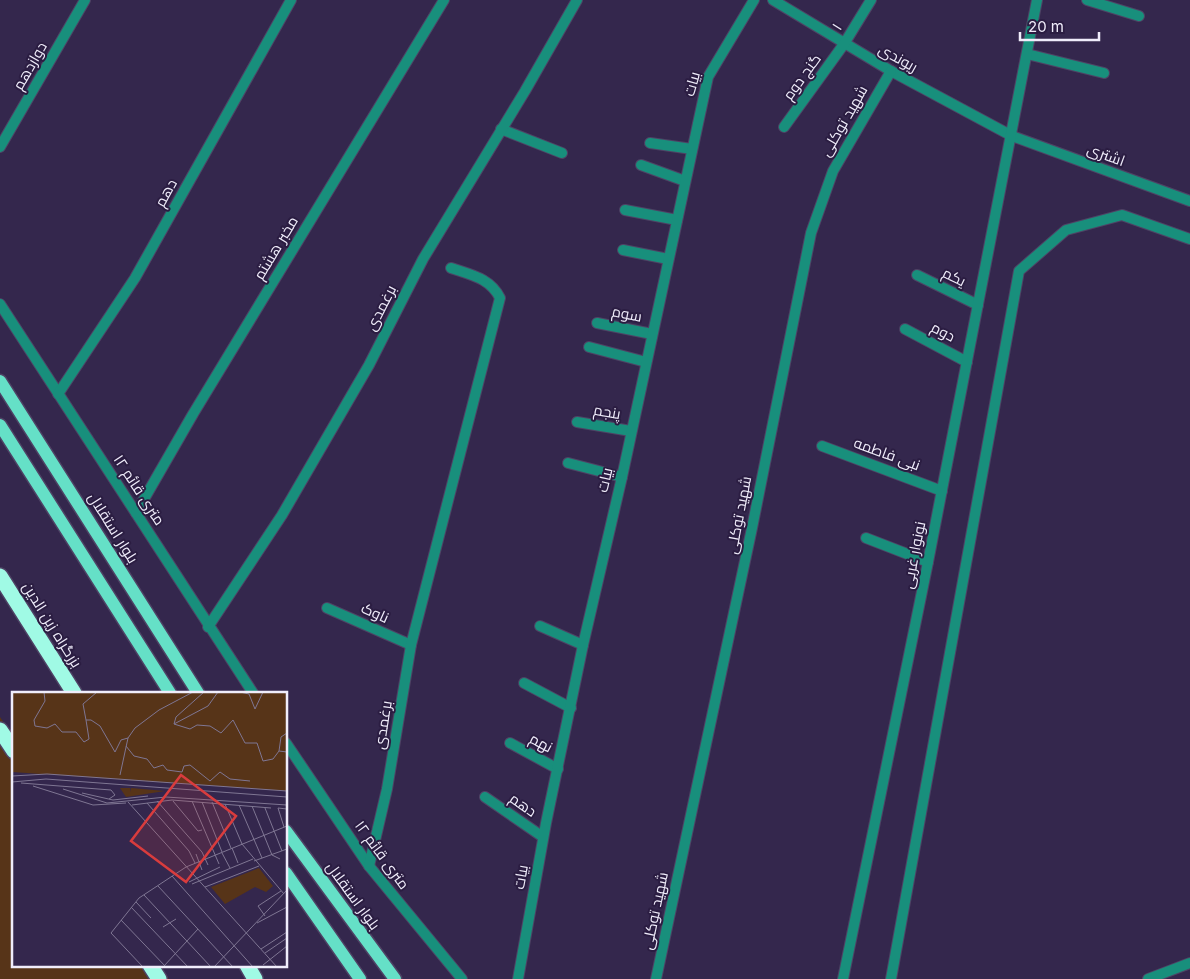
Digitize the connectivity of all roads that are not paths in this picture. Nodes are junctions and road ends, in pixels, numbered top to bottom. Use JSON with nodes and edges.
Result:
{"nodes":[{"id":1,"x":85,"y":0,"type":"edge"},
{"id":2,"x":290,"y":0,"type":"edge"},
{"id":3,"x":444,"y":0,"type":"edge"},
{"id":4,"x":577,"y":0,"type":"edge"},
{"id":5,"x":754,"y":0,"type":"edge"},
{"id":6,"x":773,"y":0,"type":"edge"},
{"id":7,"x":871,"y":0,"type":"edge"},
{"id":8,"x":1037,"y":0,"type":"edge"},
{"id":9,"x":1088,"y":0,"type":"edge"},
{"id":10,"x":1138,"y":16,"type":"dead end"},
{"id":11,"x":844,"y":44,"type":"junction"},
{"id":12,"x":1027,"y":54,"type":"junction"},
{"id":13,"x":891,"y":71,"type":"junction"},
{"id":14,"x":1104,"y":73,"type":"dead end"},
{"id":15,"x":784,"y":127,"type":"dead end"},
{"id":16,"x":501,"y":129,"type":"junction"},
{"id":17,"x":1012,"y":136,"type":"junction"},
{"id":18,"x":650,"y":143,"type":"dead end"},
{"id":19,"x":0,"y":147,"type":"edge"},
{"id":20,"x":692,"y":149,"type":"junction"},
{"id":21,"x":562,"y":153,"type":"dead end"},
{"id":22,"x":641,"y":165,"type":"dead end"},
{"id":23,"x":685,"y":181,"type":"junction"},
{"id":24,"x":1190,"y":201,"type":"edge"},
{"id":25,"x":625,"y":210,"type":"dead end"},
{"id":26,"x":677,"y":220,"type":"junction"},
{"id":27,"x":1190,"y":239,"type":"edge"},
{"id":28,"x":622,"y":250,"type":"dead end"},
{"id":29,"x":668,"y":259,"type":"junction"},
{"id":30,"x":451,"y":268,"type":"dead end"},
{"id":31,"x":917,"y":275,"type":"dead end"},
{"id":32,"x":0,"y":304,"type":"edge"},
{"id":33,"x":978,"y":305,"type":"junction"},
{"id":34,"x":597,"y":323,"type":"dead end"},
{"id":35,"x":905,"y":329,"type":"dead end"},
{"id":36,"x":652,"y":334,"type":"junction"},
{"id":37,"x":589,"y":347,"type":"dead end"},
{"id":38,"x":646,"y":362,"type":"junction"},
{"id":39,"x":967,"y":362,"type":"junction"},
{"id":40,"x":0,"y":381,"type":"edge"},
{"id":41,"x":58,"y":394,"type":"junction"},
{"id":42,"x":577,"y":422,"type":"dead end"},
{"id":43,"x":0,"y":425,"type":"edge"},
{"id":44,"x":631,"y":431,"type":"junction"},
{"id":45,"x":822,"y":446,"type":"dead end"},
{"id":46,"x":568,"y":463,"type":"dead end"},
{"id":47,"x":622,"y":477,"type":"junction"},
{"id":48,"x":942,"y":491,"type":"junction"},
{"id":49,"x":136,"y":513,"type":"junction"},
{"id":50,"x":866,"y":538,"type":"dead end"},
{"id":51,"x":928,"y":562,"type":"junction"},
{"id":52,"x":0,"y":576,"type":"edge"},
{"id":53,"x":327,"y":608,"type":"dead end"},
{"id":54,"x":540,"y":626,"type":"dead end"},
{"id":55,"x":208,"y":627,"type":"junction"},
{"id":56,"x":411,"y":645,"type":"junction"},
{"id":57,"x":583,"y":645,"type":"junction"},
{"id":58,"x":524,"y":683,"type":"dead end"},
{"id":59,"x":73,"y":692,"type":"edge"},
{"id":60,"x":169,"y":692,"type":"edge"},
{"id":61,"x":197,"y":692,"type":"edge"},
{"id":62,"x":252,"y":692,"type":"edge"},
{"id":63,"x":571,"y":708,"type":"junction"},
{"id":64,"x":0,"y":730,"type":"edge"},
{"id":65,"x":510,"y":743,"type":"dead end"},
{"id":66,"x":288,"y":746,"type":"edge"},
{"id":67,"x":12,"y":748,"type":"edge"},
{"id":68,"x":558,"y":769,"type":"junction"},
{"id":69,"x":485,"y":797,"type":"dead end"},
{"id":70,"x":288,"y":834,"type":"edge"},
{"id":71,"x":544,"y":837,"type":"junction"},
{"id":72,"x":370,"y":866,"type":"junction"},
{"id":73,"x":288,"y":876,"type":"edge"},
{"id":74,"x":1190,"y":962,"type":"edge"},
{"id":75,"x":151,"y":966,"type":"edge"},
{"id":76,"x":248,"y":966,"type":"edge"},
{"id":77,"x":159,"y":979,"type":"edge"},
{"id":78,"x":255,"y":979,"type":"edge"},
{"id":79,"x":360,"y":979,"type":"edge"},
{"id":80,"x":395,"y":979,"type":"edge"},
{"id":81,"x":462,"y":979,"type":"edge"},
{"id":82,"x":518,"y":979,"type":"edge"},
{"id":83,"x":656,"y":979,"type":"edge"},
{"id":84,"x":843,"y":979,"type":"edge"},
{"id":85,"x":891,"y":979,"type":"edge"},
{"id":86,"x":1148,"y":979,"type":"edge"}],
"edges":[{"from":1,"to":19,"type":"street","name":"دوازدهم"},
{"from":2,"to":41,"type":"street","name":"دهم"},
{"from":3,"to":49,"type":"street","name":"مخبر هشتم"},
{"from":4,"to":16,"type":"street","name":"برغمدی"},
{"from":5,"to":20,"type":"street","name":"بیات"},
{"from":6,"to":11,"type":"street","name":"ریوندی"},
{"from":7,"to":11,"type":"street","name":"۱"},
{"from":8,"to":12,"type":"street","name":"نونوار غربی"},
{"from":9,"to":10,"type":"street"},
{"from":11,"to":13,"type":"street","name":"ریوندی"},
{"from":11,"to":15,"type":"street","name":"گنج دوم"},
{"from":12,"to":14,"type":"street"},
{"from":12,"to":17,"type":"street","name":"نونوار غربی"},
{"from":13,"to":17,"type":"street","name":"ریوندی"},
{"from":13,"to":83,"type":"street","name":"شهید توکلی"},
{"from":16,"to":21,"type":"street"},
{"from":16,"to":55,"type":"street","name":"برغمدی"},
{"from":17,"to":24,"type":"street","name":"اشتری"},
{"from":17,"to":33,"type":"street","name":"نونوار غربی"},
{"from":18,"to":20,"type":"street"},
{"from":20,"to":23,"type":"street","name":"بیات"},
{"from":22,"to":23,"type":"street"},
{"from":23,"to":26,"type":"street","name":"بیات"},
{"from":25,"to":26,"type":"street"},
{"from":26,"to":29,"type":"street","name":"بیات"},
{"from":27,"to":85,"type":"street"},
{"from":28,"to":29,"type":"street"},
{"from":29,"to":36,"type":"street","name":"بیات"},
{"from":30,"to":56,"type":"street","name":"برغمدی"},
{"from":31,"to":33,"type":"street","name":"یکم"},
{"from":32,"to":41,"type":"street","name":"۱۲ متری قائم"},
{"from":33,"to":39,"type":"street","name":"نونوار غربی"},
{"from":34,"to":36,"type":"street","name":"سوم"},
{"from":35,"to":39,"type":"street","name":"دوم"},
{"from":36,"to":38,"type":"street","name":"بیات"},
{"from":37,"to":38,"type":"street"},
{"from":38,"to":44,"type":"street","name":"بیات"},
{"from":39,"to":48,"type":"street","name":"نونوار غربی"},
{"from":40,"to":61,"type":"main road","name":"بلوار استقلال"},
{"from":41,"to":49,"type":"street","name":"۱۲ متری قائم"},
{"from":42,"to":44,"type":"street","name":"پنجم"},
{"from":43,"to":60,"type":"main road"},
{"from":44,"to":47,"type":"street","name":"بیات"},
{"from":45,"to":48,"type":"street","name":"نبی فاطمه"},
{"from":46,"to":47,"type":"street"},
{"from":47,"to":57,"type":"street","name":"بیات"},
{"from":48,"to":51,"type":"street","name":"نونوار غربی"},
{"from":49,"to":55,"type":"street","name":"۱۲ متری قائم"},
{"from":50,"to":51,"type":"street"},
{"from":51,"to":84,"type":"street","name":"نونوار غربی"},
{"from":52,"to":59,"type":"highway","name":"بزرگراه زین الدین"},
{"from":53,"to":56,"type":"street","name":"ناوک"},
{"from":54,"to":57,"type":"street"},
{"from":55,"to":62,"type":"street","name":"۱۲ متری قائم"},
{"from":56,"to":72,"type":"street","name":"برغمدی"},
{"from":57,"to":63,"type":"street","name":"بیات"},
{"from":58,"to":63,"type":"street"},
{"from":63,"to":68,"type":"street","name":"بیات"},
{"from":64,"to":67,"type":"highway"},
{"from":65,"to":68,"type":"street","name":"نهم"},
{"from":66,"to":72,"type":"street","name":"۱۲ متری قائم"},
{"from":68,"to":71,"type":"street","name":"بیات"},
{"from":69,"to":71,"type":"street","name":"دهم"},
{"from":70,"to":80,"type":"main road","name":"بلوار استقلال"},
{"from":71,"to":82,"type":"street","name":"بیات"},
{"from":72,"to":81,"type":"street","name":"۱۲ متری قائم"},
{"from":73,"to":79,"type":"main road"},
{"from":74,"to":86,"type":"street"},
{"from":75,"to":77,"type":"highway"},
{"from":76,"to":78,"type":"highway"}]}
